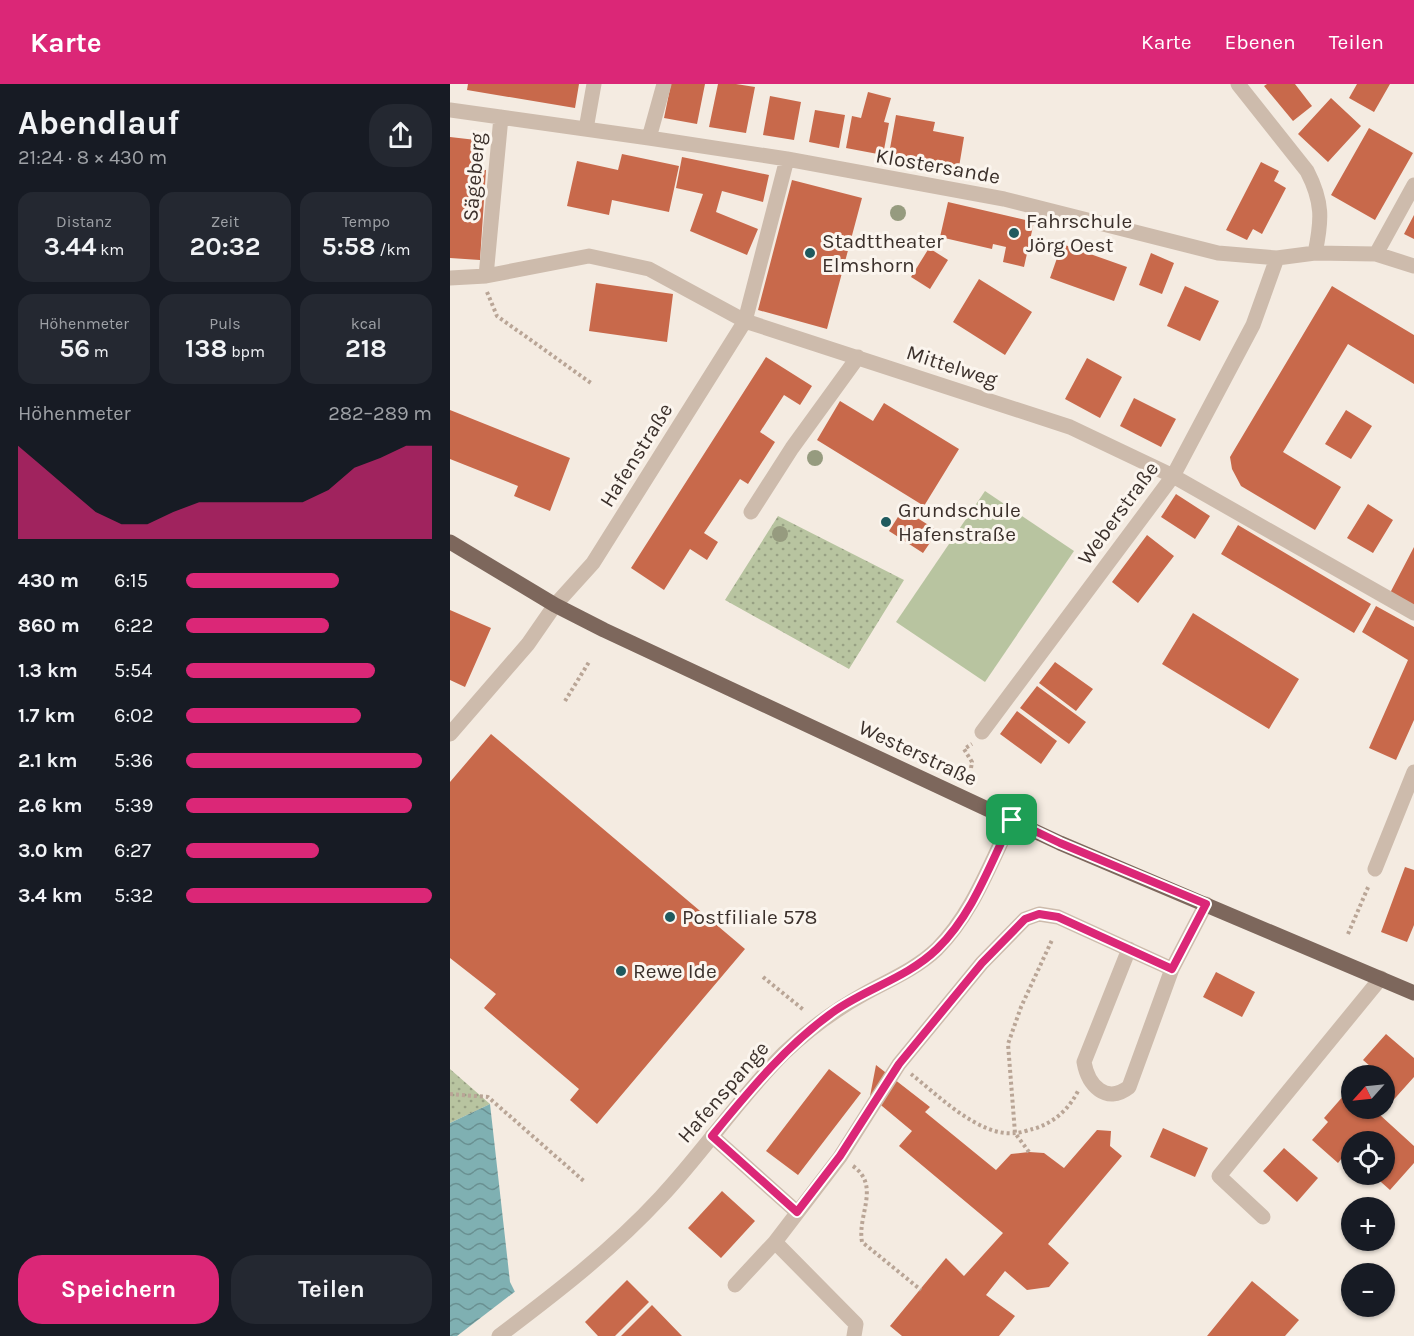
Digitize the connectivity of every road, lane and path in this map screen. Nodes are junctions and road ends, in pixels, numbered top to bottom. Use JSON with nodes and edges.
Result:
{"nodes":[{"id":1,"x":594,"y":84,"type":"edge"},
{"id":2,"x":664,"y":84,"type":"edge"},
{"id":3,"x":1238,"y":84,"type":"edge"},
{"id":4,"x":450,"y":110,"type":"edge"},
{"id":5,"x":501,"y":117,"type":"junction"},
{"id":6,"x":586,"y":129,"type":"junction"},
{"id":7,"x":650,"y":138,"type":"junction"},
{"id":8,"x":787,"y":159,"type":"junction"},
{"id":9,"x":1414,"y":185,"type":"edge"},
{"id":10,"x":1315,"y":254,"type":"junction"},
{"id":11,"x":1376,"y":254,"type":"junction"},
{"id":12,"x":1277,"y":258,"type":"junction"},
{"id":13,"x":1414,"y":266,"type":"edge"},
{"id":14,"x":486,"y":276,"type":"junction"},
{"id":15,"x":450,"y":278,"type":"edge"},
{"id":16,"x":745,"y":321,"type":"junction"},
{"id":17,"x":858,"y":357,"type":"junction"},
{"id":18,"x":591,"y":383,"type":"dead end"},
{"id":19,"x":1173,"y":476,"type":"junction"},
{"id":20,"x":751,"y":513,"type":"dead end"},
{"id":21,"x":450,"y":542,"type":"edge"},
{"id":22,"x":555,"y":604,"type":"junction"},
{"id":23,"x":1414,"y":613,"type":"edge"},
{"id":24,"x":589,"y":662,"type":"dead end"},
{"id":25,"x":565,"y":701,"type":"dead end"},
{"id":26,"x":982,"y":732,"type":"joint"},
{"id":27,"x":450,"y":734,"type":"edge"},
{"id":28,"x":971,"y":768,"type":"dead end"},
{"id":29,"x":1414,"y":772,"type":"edge"},
{"id":30,"x":1012,"y":820,"type":"junction"},
{"id":31,"x":1375,"y":869,"type":"joint"},
{"id":32,"x":1206,"y":904,"type":"junction"},
{"id":33,"x":1348,"y":934,"type":"dead end"},
{"id":34,"x":1052,"y":940,"type":"dead end"},
{"id":35,"x":1129,"y":949,"type":"junction"},
{"id":36,"x":1172,"y":969,"type":"junction"},
{"id":37,"x":763,"y":977,"type":"dead end"},
{"id":38,"x":1381,"y":978,"type":"junction"},
{"id":39,"x":1414,"y":993,"type":"edge"},
{"id":40,"x":805,"y":1011,"type":"dead end"},
{"id":41,"x":899,"y":1064,"type":"junction"},
{"id":42,"x":1086,"y":1075,"type":"junction"},
{"id":43,"x":450,"y":1094,"type":"edge"},
{"id":44,"x":1015,"y":1133,"type":"junction"},
{"id":45,"x":712,"y":1136,"type":"junction"},
{"id":46,"x":1029,"y":1152,"type":"dead end"},
{"id":47,"x":840,"y":1156,"type":"junction"},
{"id":48,"x":585,"y":1182,"type":"dead end"},
{"id":49,"x":797,"y":1212,"type":"junction"},
{"id":50,"x":1263,"y":1217,"type":"dead end"},
{"id":51,"x":775,"y":1242,"type":"junction"},
{"id":52,"x":735,"y":1285,"type":"dead end"},
{"id":53,"x":921,"y":1290,"type":"dead end"},
{"id":54,"x":499,"y":1336,"type":"edge"},
{"id":55,"x":854,"y":1336,"type":"edge"}],
"edges":[{"from":1,"to":6,"type":"street"},
{"from":2,"to":7,"type":"street"},
{"from":3,"to":10,"type":"street"},
{"from":4,"to":5,"type":"street","name":"Klostersande"},
{"from":5,"to":6,"type":"street","name":"Klostersande"},
{"from":5,"to":14,"type":"street","name":"Sägeberg"},
{"from":6,"to":7,"type":"street","name":"Klostersande"},
{"from":7,"to":8,"type":"street","name":"Klostersande"},
{"from":8,"to":12,"type":"street","name":"Klostersande"},
{"from":8,"to":16,"type":"street","name":"Hafenstraße"},
{"from":9,"to":11,"type":"street"},
{"from":10,"to":11,"type":"street","name":"Klostersande"},
{"from":10,"to":12,"type":"street","name":"Klostersande"},
{"from":11,"to":13,"type":"street","name":"Klostersande"},
{"from":12,"to":19,"type":"street","name":"Weberstraße"},
{"from":14,"to":15,"type":"street","name":"Mittelweg"},
{"from":14,"to":16,"type":"street","name":"Mittelweg"},
{"from":14,"to":18,"type":"path"},
{"from":16,"to":17,"type":"street","name":"Mittelweg"},
{"from":16,"to":22,"type":"street","name":"Hafenstraße"},
{"from":17,"to":19,"type":"street","name":"Mittelweg"},
{"from":17,"to":20,"type":"street"},
{"from":19,"to":23,"type":"street","name":"Mittelweg"},
{"from":19,"to":26,"type":"street","name":"Weberstraße"},
{"from":21,"to":22,"type":"main road","name":"Westerstraße"},
{"from":22,"to":27,"type":"street","name":"Hafenstraße"},
{"from":22,"to":30,"type":"main road","name":"Westerstraße"},
{"from":24,"to":25,"type":"path"},
{"from":26,"to":28,"type":"path"},
{"from":29,"to":31,"type":"street"},
{"from":30,"to":32,"type":"main road","name":"Westerstraße"},
{"from":30,"to":45,"type":"street","name":"Hafenspange"},
{"from":31,"to":33,"type":"path"},
{"from":32,"to":36,"type":"street"},
{"from":32,"to":38,"type":"main road","name":"Westerstraße"},
{"from":34,"to":44,"type":"path"},
{"from":35,"to":36,"type":"street"},
{"from":35,"to":41,"type":"street"},
{"from":35,"to":42,"type":"street"},
{"from":36,"to":42,"type":"street"},
{"from":37,"to":40,"type":"path"},
{"from":38,"to":39,"type":"main road","name":"Westerstraße"},
{"from":38,"to":50,"type":"street"},
{"from":41,"to":44,"type":"path"},
{"from":41,"to":47,"type":"street"},
{"from":42,"to":44,"type":"path"},
{"from":43,"to":48,"type":"path"},
{"from":44,"to":46,"type":"path"},
{"from":45,"to":49,"type":"street"},
{"from":45,"to":54,"type":"street","name":"Hafenspange"},
{"from":47,"to":49,"type":"street"},
{"from":47,"to":53,"type":"path"},
{"from":49,"to":51,"type":"street"},
{"from":51,"to":52,"type":"street"},
{"from":51,"to":55,"type":"street"}]}
